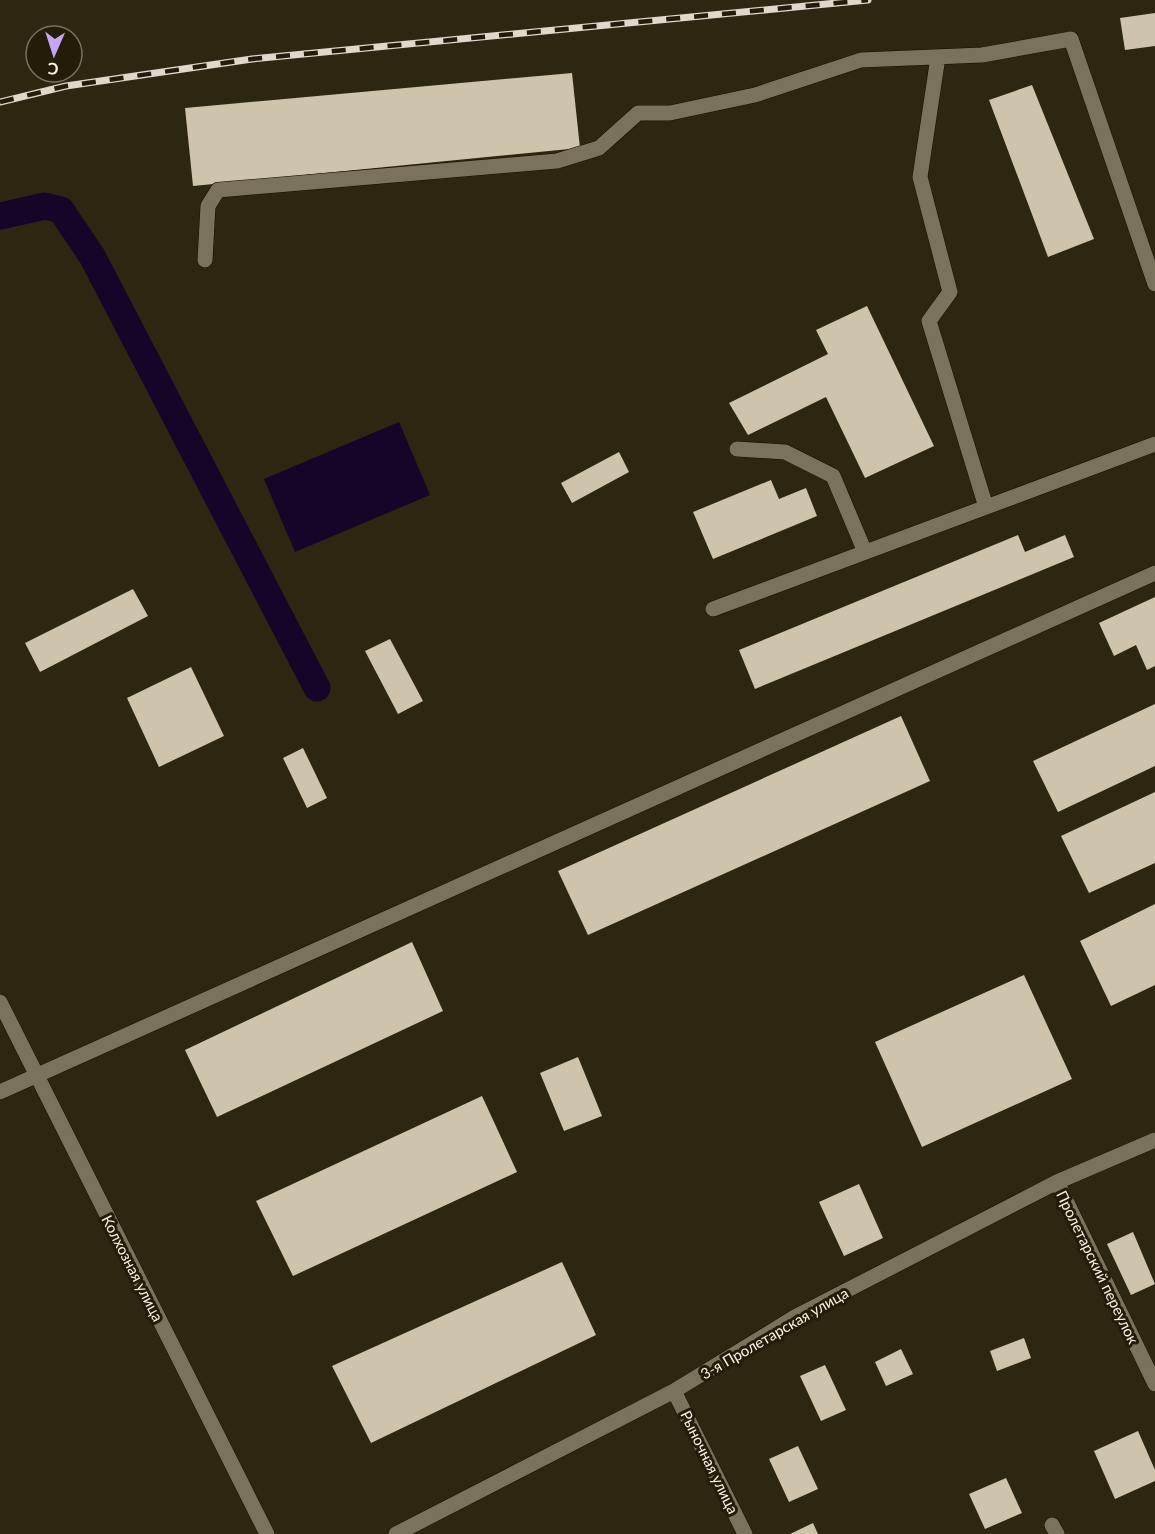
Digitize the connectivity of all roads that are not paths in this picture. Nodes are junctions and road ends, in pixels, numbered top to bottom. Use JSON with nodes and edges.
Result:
{"nodes":[{"id":1,"x":938,"y":57,"type":"junction"},
{"id":2,"x":205,"y":260,"type":"dead end"},
{"id":3,"x":1155,"y":284,"type":"edge"},
{"id":4,"x":1155,"y":444,"type":"edge"},
{"id":5,"x":737,"y":449,"type":"dead end"},
{"id":6,"x":986,"y":507,"type":"junction"},
{"id":7,"x":865,"y":552,"type":"junction"},
{"id":8,"x":1155,"y":573,"type":"edge"},
{"id":9,"x":713,"y":609,"type":"dead end"},
{"id":10,"x":0,"y":1002,"type":"edge"},
{"id":11,"x":36,"y":1074,"type":"junction"},
{"id":12,"x":0,"y":1092,"type":"edge"},
{"id":13,"x":1155,"y":1140,"type":"edge"},
{"id":14,"x":1057,"y":1182,"type":"junction"},
{"id":15,"x":1155,"y":1384,"type":"edge"},
{"id":16,"x":674,"y":1391,"type":"junction"},
{"id":17,"x":267,"y":1534,"type":"edge"},
{"id":18,"x":396,"y":1534,"type":"edge"},
{"id":19,"x":745,"y":1534,"type":"edge"}],
"edges":[{"from":1,"to":2,"type":"street"},
{"from":1,"to":3,"type":"street"},
{"from":1,"to":6,"type":"street"},
{"from":4,"to":6,"type":"street"},
{"from":5,"to":7,"type":"street"},
{"from":6,"to":7,"type":"street"},
{"from":7,"to":9,"type":"street"},
{"from":8,"to":11,"type":"street"},
{"from":10,"to":11,"type":"street","name":"Колхозная улица"},
{"from":11,"to":12,"type":"street"},
{"from":11,"to":17,"type":"street","name":"Колхозная улица"},
{"from":13,"to":14,"type":"street","name":"3-я Пролетарская улица"},
{"from":14,"to":15,"type":"street","name":"Пролетарский переулок"},
{"from":14,"to":16,"type":"street","name":"3-я Пролетарская улица"},
{"from":16,"to":18,"type":"street","name":"3-я Пролетарская улица"},
{"from":16,"to":19,"type":"street","name":"Рыночная улица"}]}
